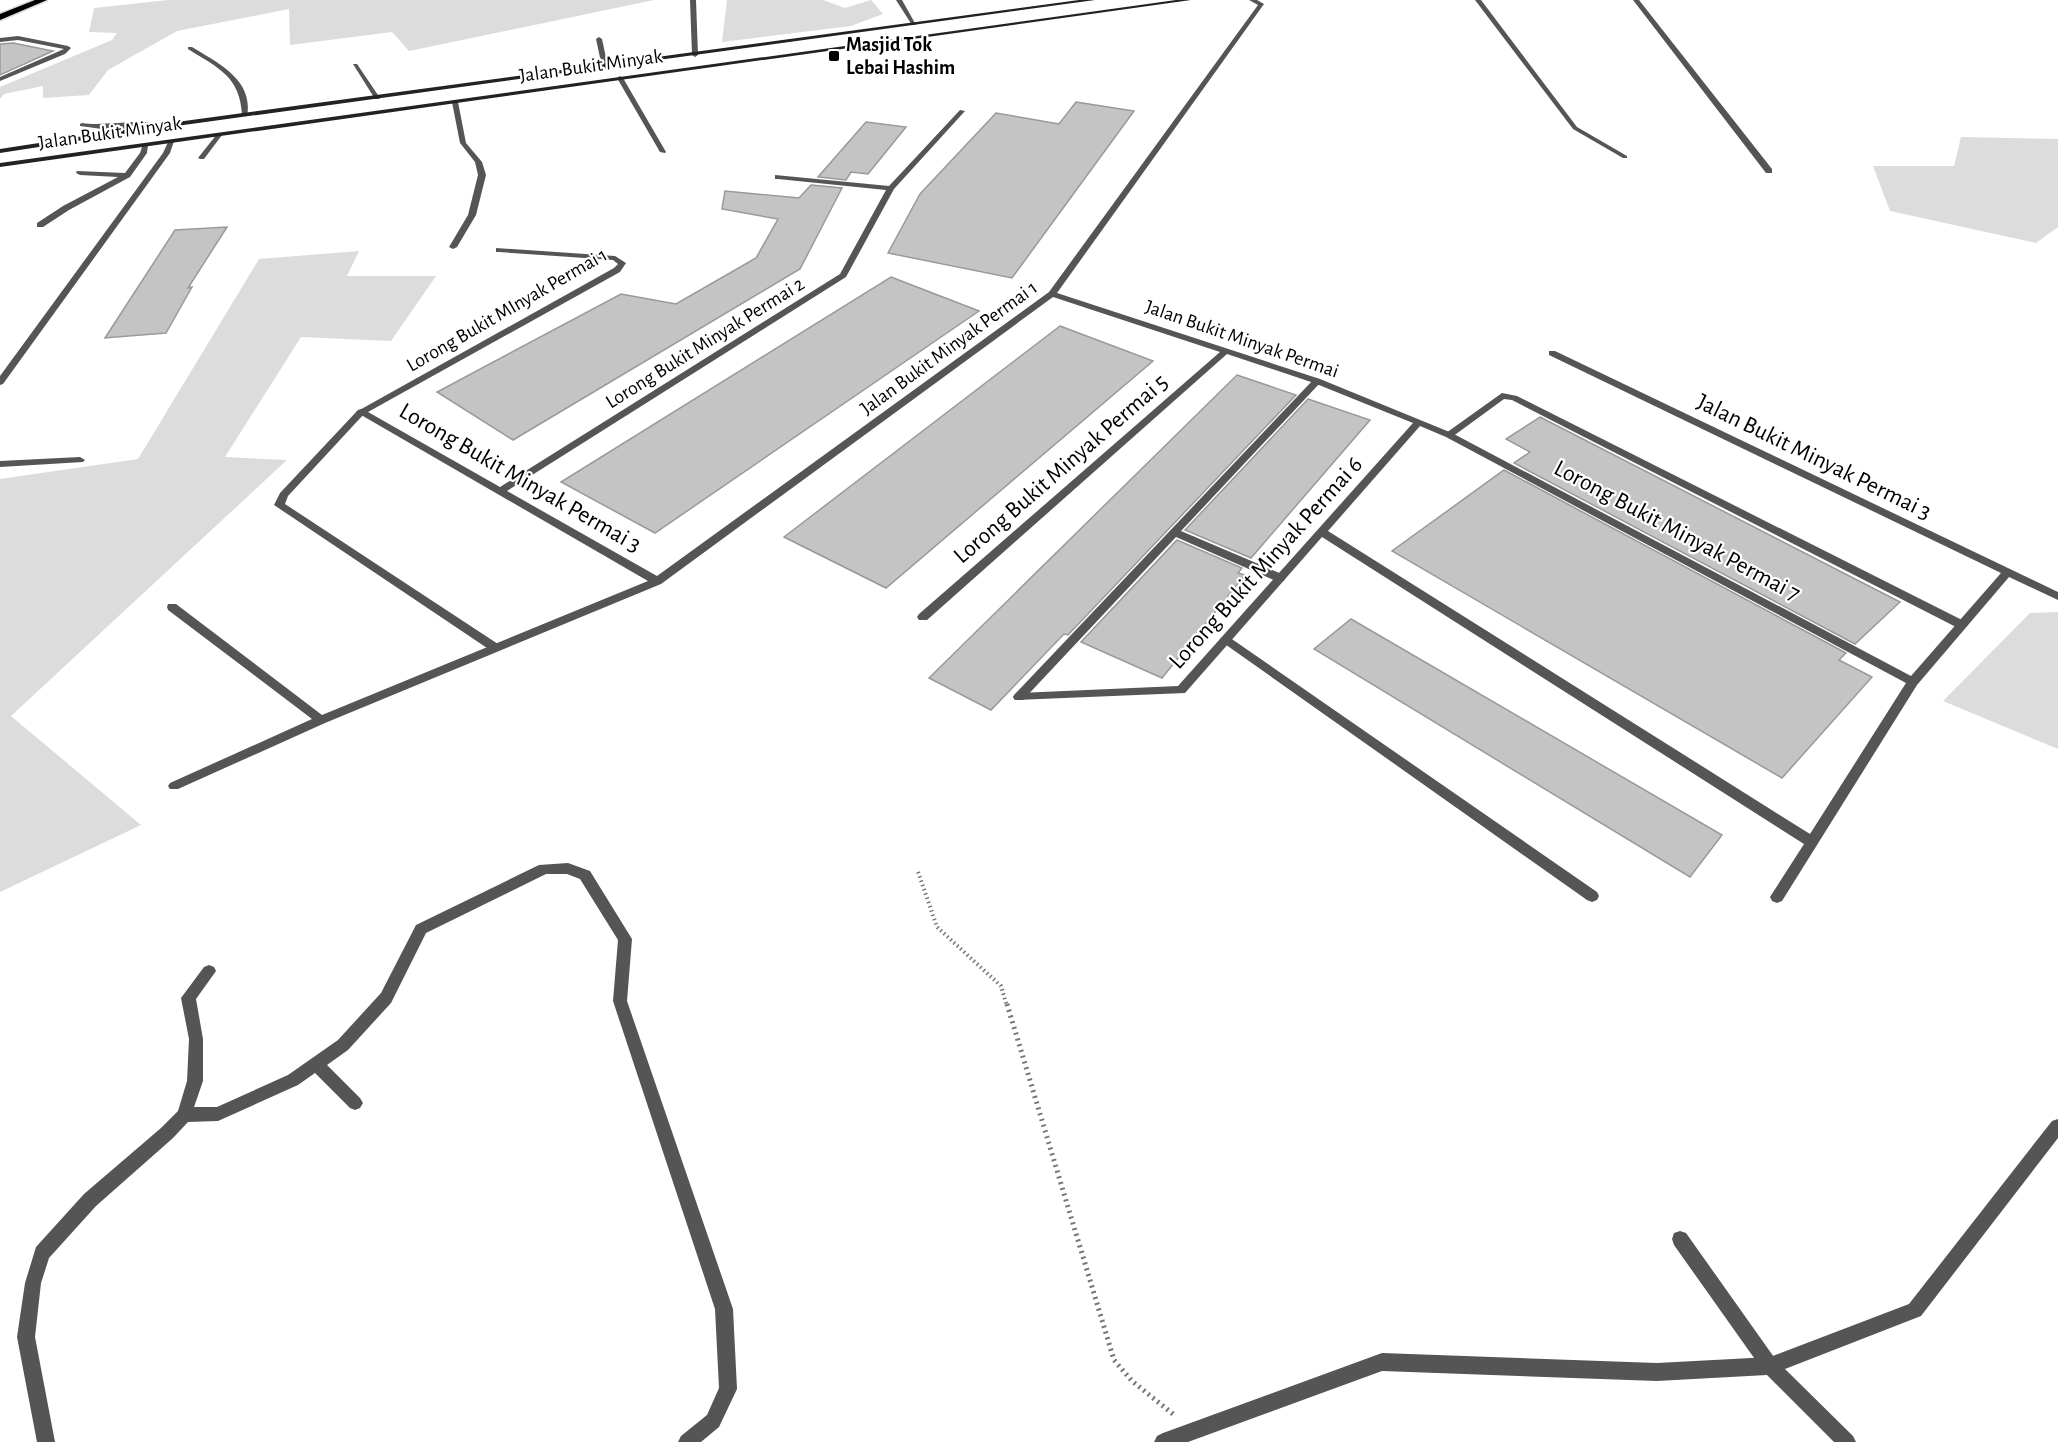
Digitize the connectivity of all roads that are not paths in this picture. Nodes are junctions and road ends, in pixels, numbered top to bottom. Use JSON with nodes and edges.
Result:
{"nodes":[{"id":1,"x":25,"y":0,"type":"edge"},
{"id":2,"x":43,"y":0,"type":"edge"},
{"id":3,"x":693,"y":0,"type":"edge"},
{"id":4,"x":899,"y":0,"type":"edge"},
{"id":5,"x":1092,"y":0,"type":"edge"},
{"id":6,"x":1188,"y":0,"type":"edge"},
{"id":7,"x":1252,"y":0,"type":"edge"},
{"id":8,"x":1478,"y":0,"type":"edge"},
{"id":9,"x":1636,"y":0,"type":"edge"},
{"id":10,"x":0,"y":9,"type":"edge"},
{"id":11,"x":0,"y":17,"type":"edge"},
{"id":12,"x":914,"y":24,"type":"junction"},
{"id":13,"x":600,"y":39,"type":"dead end"},
{"id":14,"x":0,"y":40,"type":"edge"},
{"id":15,"x":190,"y":48,"type":"dead end"},
{"id":16,"x":695,"y":55,"type":"junction"},
{"id":17,"x":355,"y":65,"type":"dead end"},
{"id":18,"x":614,"y":66,"type":"junction"},
{"id":19,"x":605,"y":67,"type":"junction"},
{"id":20,"x":566,"y":72,"type":"junction"},
{"id":21,"x":620,"y":78,"type":"junction"},
{"id":22,"x":0,"y":79,"type":"edge"},
{"id":23,"x":576,"y":85,"type":"junction"},
{"id":24,"x":377,"y":98,"type":"junction"},
{"id":25,"x":455,"y":102,"type":"junction"},
{"id":26,"x":962,"y":111,"type":"dead end"},
{"id":27,"x":245,"y":115,"type":"junction"},
{"id":28,"x":82,"y":125,"type":"dead end"},
{"id":29,"x":162,"y":126,"type":"junction"},
{"id":30,"x":219,"y":135,"type":"junction"},
{"id":31,"x":171,"y":141,"type":"junction"},
{"id":32,"x":145,"y":145,"type":"junction"},
{"id":33,"x":0,"y":151,"type":"edge"},
{"id":34,"x":663,"y":152,"type":"dead end"},
{"id":35,"x":1625,"y":157,"type":"dead end"},
{"id":36,"x":202,"y":158,"type":"dead end"},
{"id":37,"x":0,"y":165,"type":"edge"},
{"id":38,"x":1769,"y":171,"type":"dead end"},
{"id":39,"x":80,"y":173,"type":"dead end"},
{"id":40,"x":127,"y":175,"type":"junction"},
{"id":41,"x":778,"y":177,"type":"dead end"},
{"id":42,"x":891,"y":188,"type":"junction"},
{"id":43,"x":40,"y":225,"type":"dead end"},
{"id":44,"x":453,"y":247,"type":"dead end"},
{"id":45,"x":499,"y":250,"type":"dead end"},
{"id":46,"x":1052,"y":294,"type":"junction"},
{"id":47,"x":1226,"y":351,"type":"junction"},
{"id":48,"x":1552,"y":353,"type":"dead end"},
{"id":49,"x":1317,"y":381,"type":"junction"},
{"id":50,"x":0,"y":382,"type":"edge"},
{"id":51,"x":361,"y":412,"type":"junction"},
{"id":52,"x":1418,"y":423,"type":"junction"},
{"id":53,"x":1449,"y":435,"type":"junction"},
{"id":54,"x":80,"y":460,"type":"dead end"},
{"id":55,"x":0,"y":464,"type":"edge"},
{"id":56,"x":500,"y":491,"type":"junction"},
{"id":57,"x":1174,"y":532,"type":"junction"},
{"id":58,"x":1321,"y":532,"type":"junction"},
{"id":59,"x":2006,"y":574,"type":"junction"},
{"id":60,"x":1280,"y":578,"type":"junction"},
{"id":61,"x":657,"y":581,"type":"junction"},
{"id":62,"x":2058,"y":596,"type":"edge"},
{"id":63,"x":172,"y":607,"type":"dead end"},
{"id":64,"x":923,"y":617,"type":"dead end"},
{"id":65,"x":1962,"y":625,"type":"junction"},
{"id":66,"x":1226,"y":639,"type":"junction"},
{"id":67,"x":494,"y":647,"type":"junction"},
{"id":68,"x":1913,"y":682,"type":"junction"},
{"id":69,"x":321,"y":720,"type":"junction"},
{"id":70,"x":174,"y":786,"type":"dead end"},
{"id":71,"x":1811,"y":842,"type":"junction"},
{"id":72,"x":1592,"y":896,"type":"dead end"},
{"id":73,"x":1777,"y":897,"type":"dead end"},
{"id":74,"x":209,"y":971,"type":"dead end"},
{"id":75,"x":316,"y":1064,"type":"junction"},
{"id":76,"x":355,"y":1103,"type":"dead end"},
{"id":77,"x":184,"y":1115,"type":"junction"},
{"id":78,"x":2058,"y":1126,"type":"edge"},
{"id":79,"x":1680,"y":1239,"type":"dead end"},
{"id":80,"x":1770,"y":1366,"type":"junction"},
{"id":81,"x":46,"y":1442,"type":"edge"},
{"id":82,"x":687,"y":1442,"type":"edge"},
{"id":83,"x":1163,"y":1442,"type":"edge"},
{"id":84,"x":1847,"y":1442,"type":"edge"}],
"edges":[{"from":1,"to":10,"type":"highway"},
{"from":2,"to":11,"type":"highway"},
{"from":3,"to":16,"type":"street"},
{"from":4,"to":12,"type":"street"},
{"from":5,"to":12,"type":"main road","name":"Jalan Bukit Minyak"},
{"from":6,"to":21,"type":"main road","name":"Jalan Bukit Minyak"},
{"from":7,"to":46,"type":"street","name":"Jalan Bukit Minyak Permai 1"},
{"from":8,"to":35,"type":"street"},
{"from":9,"to":38,"type":"street"},
{"from":12,"to":16,"type":"main road","name":"Jalan Bukit Minyak"},
{"from":13,"to":19,"type":"street"},
{"from":14,"to":22,"type":"street"},
{"from":15,"to":27,"type":"street"},
{"from":16,"to":18,"type":"main road","name":"Jalan Bukit Minyak"},
{"from":17,"to":24,"type":"street"},
{"from":18,"to":19,"type":"main road","name":"Jalan Bukit Minyak"},
{"from":18,"to":21,"type":"main road"},
{"from":19,"to":20,"type":"main road","name":"Jalan Bukit Minyak"},
{"from":20,"to":23,"type":"main road"},
{"from":20,"to":24,"type":"main road","name":"Jalan Bukit Minyak"},
{"from":21,"to":23,"type":"main road","name":"Jalan Bukit Minyak"},
{"from":21,"to":34,"type":"street"},
{"from":23,"to":25,"type":"main road","name":"Jalan Bukit Minyak"},
{"from":24,"to":27,"type":"main road","name":"Jalan Bukit Minyak"},
{"from":25,"to":30,"type":"main road","name":"Jalan Bukit Minyak"},
{"from":25,"to":44,"type":"street"},
{"from":26,"to":42,"type":"street","name":"Lorong Bukit Minyak Permai 2"},
{"from":27,"to":29,"type":"main road","name":"Jalan Bukit Minyak"},
{"from":28,"to":29,"type":"street"},
{"from":29,"to":33,"type":"main road","name":"Jalan Bukit Minyak"},
{"from":30,"to":31,"type":"main road","name":"Jalan Bukit Minyak"},
{"from":30,"to":36,"type":"street"},
{"from":31,"to":32,"type":"main road","name":"Jalan Bukit Minyak"},
{"from":31,"to":50,"type":"street"},
{"from":32,"to":37,"type":"main road","name":"Jalan Bukit Minyak"},
{"from":32,"to":40,"type":"street"},
{"from":39,"to":40,"type":"street"},
{"from":40,"to":43,"type":"street"},
{"from":41,"to":42,"type":"street"},
{"from":42,"to":56,"type":"street","name":"Lorong Bukit Minyak Permai 2"},
{"from":45,"to":51,"type":"street","name":"Lorong Bukit MInyak Permai 1"},
{"from":46,"to":47,"type":"street","name":"Jalan Bukit Minyak Permai"},
{"from":46,"to":61,"type":"street","name":"Jalan Bukit Minyak Permai 1"},
{"from":47,"to":49,"type":"street","name":"Jalan Bukit Minyak Permai"},
{"from":47,"to":64,"type":"street","name":"Lorong Bukit Minyak Permai 5"},
{"from":48,"to":59,"type":"street","name":"Jalan Bukit Minyak Permai 3"},
{"from":49,"to":52,"type":"street","name":"Jalan Bukit Minyak Permai"},
{"from":49,"to":57,"type":"street"},
{"from":51,"to":56,"type":"street","name":"Lorong Bukit Minyak Permai 3"},
{"from":51,"to":67,"type":"street"},
{"from":52,"to":53,"type":"street","name":"Lorong Bukit Minyak Permai 7"},
{"from":52,"to":58,"type":"street","name":"Lorong Bukit Minyak Permai 6"},
{"from":53,"to":65,"type":"street"},
{"from":53,"to":68,"type":"street","name":"Lorong Bukit Minyak Permai 7"},
{"from":54,"to":55,"type":"street"},
{"from":56,"to":61,"type":"street","name":"Lorong Bukit Minyak Permai 3"},
{"from":57,"to":60,"type":"street"},
{"from":57,"to":66,"type":"street","name":"Lorong Bukit Minyak Permai 6"},
{"from":58,"to":60,"type":"street","name":"Lorong Bukit Minyak Permai 6"},
{"from":58,"to":71,"type":"street"},
{"from":59,"to":62,"type":"street","name":"Jalan Bukit Minyak Permai 3"},
{"from":59,"to":65,"type":"street"},
{"from":60,"to":66,"type":"street","name":"Lorong Bukit Minyak Permai 6"},
{"from":61,"to":67,"type":"street","name":"Jalan Bukit Minyak Permai 1"},
{"from":63,"to":69,"type":"street"},
{"from":65,"to":68,"type":"street"},
{"from":66,"to":72,"type":"street"},
{"from":67,"to":69,"type":"street","name":"Jalan Bukit Minyak Permai 1"},
{"from":68,"to":71,"type":"street"},
{"from":69,"to":70,"type":"street","name":"Jalan Bukit Minyak Permai 1"},
{"from":71,"to":73,"type":"street"},
{"from":74,"to":77,"type":"street"},
{"from":75,"to":76,"type":"street"},
{"from":75,"to":77,"type":"street"},
{"from":75,"to":82,"type":"street"},
{"from":77,"to":81,"type":"street"},
{"from":78,"to":80,"type":"street"},
{"from":79,"to":80,"type":"street"},
{"from":80,"to":83,"type":"street"},
{"from":80,"to":84,"type":"street"}]}
